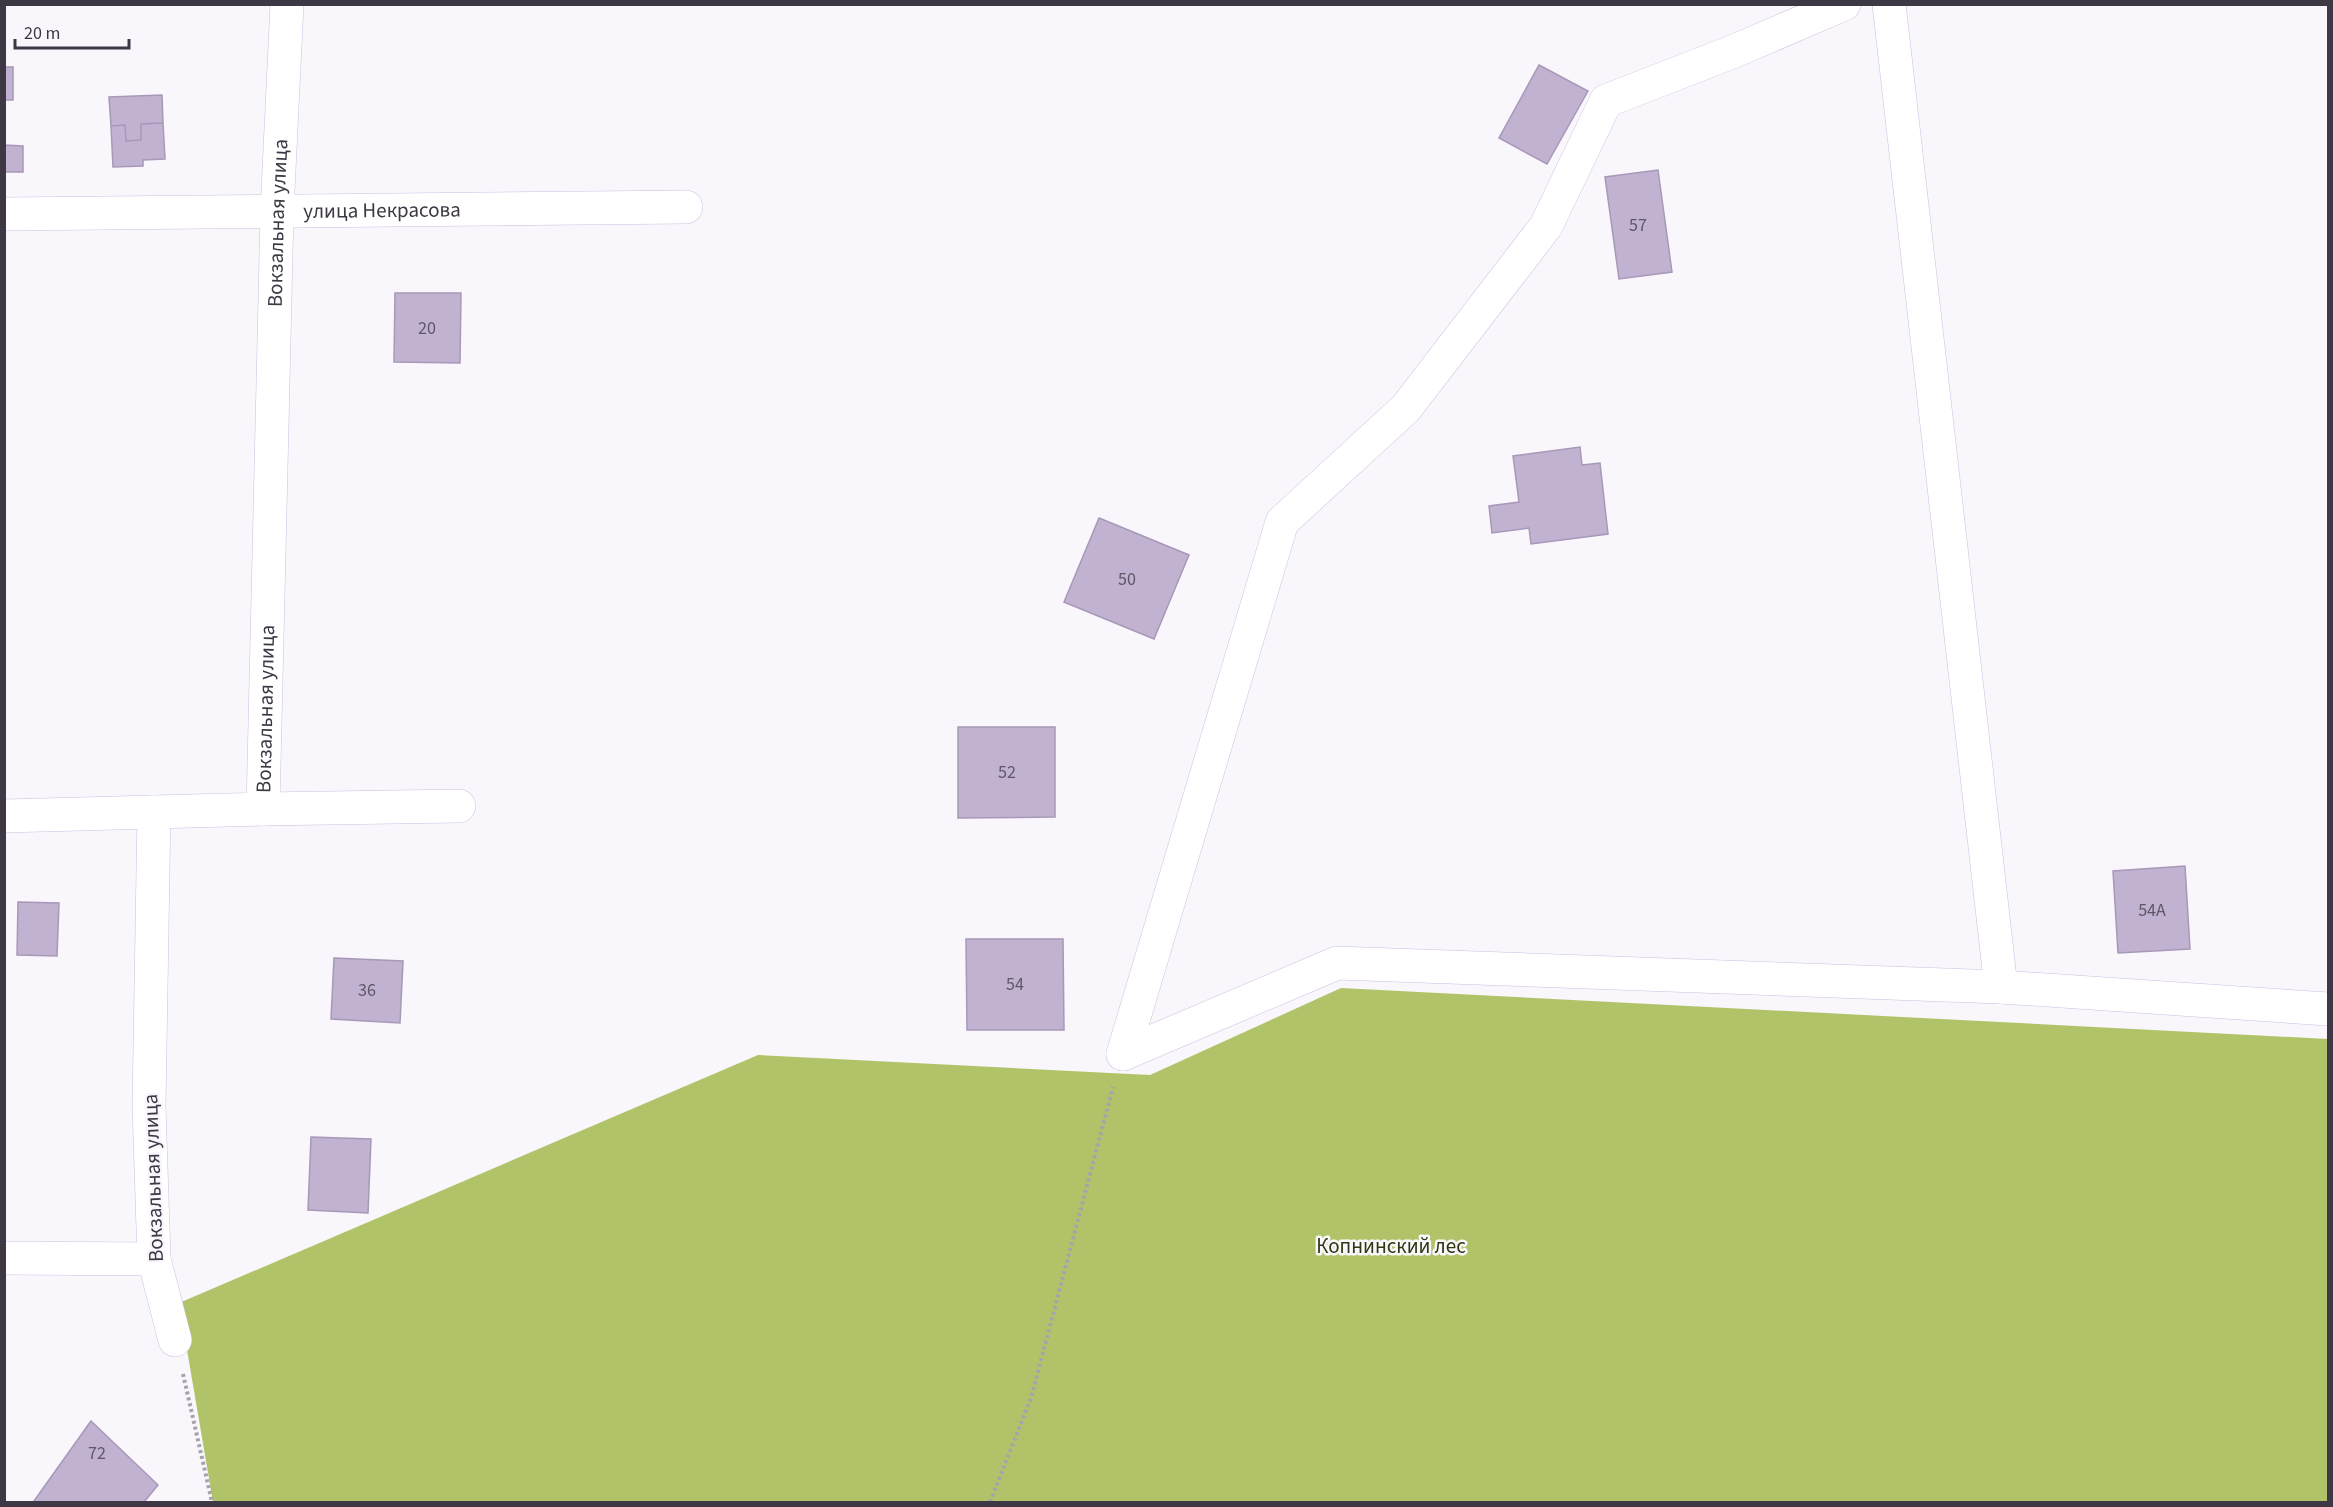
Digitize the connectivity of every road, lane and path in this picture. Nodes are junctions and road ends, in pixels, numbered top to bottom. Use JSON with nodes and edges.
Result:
{"nodes":[{"id":1,"x":287,"y":4,"type":"edge"},
{"id":2,"x":1844,"y":4,"type":"edge"},
{"id":3,"x":1889,"y":4,"type":"edge"},
{"id":4,"x":686,"y":207,"type":"dead end"},
{"id":5,"x":277,"y":212,"type":"junction"},
{"id":6,"x":4,"y":214,"type":"edge"},
{"id":7,"x":459,"y":806,"type":"dead end"},
{"id":8,"x":263,"y":809,"type":"junction"},
{"id":9,"x":154,"y":812,"type":"junction"},
{"id":10,"x":4,"y":816,"type":"edge"},
{"id":11,"x":2001,"y":987,"type":"junction"},
{"id":12,"x":2328,"y":1009,"type":"edge"},
{"id":13,"x":1123,"y":1054,"type":"junction"},
{"id":14,"x":4,"y":1258,"type":"edge"},
{"id":15,"x":154,"y":1259,"type":"junction"},
{"id":16,"x":175,"y":1340,"type":"joint"},
{"id":17,"x":212,"y":1503,"type":"edge"},
{"id":18,"x":990,"y":1503,"type":"edge"}],
"edges":[{"from":1,"to":5,"type":"street","name":"Вокзальная улица"},
{"from":2,"to":13,"type":"street"},
{"from":3,"to":11,"type":"street"},
{"from":4,"to":5,"type":"street","name":"улица Некрасова"},
{"from":5,"to":6,"type":"street","name":"улица Некрасова"},
{"from":5,"to":8,"type":"street","name":"Вокзальная улица"},
{"from":7,"to":8,"type":"street"},
{"from":8,"to":9,"type":"street","name":"Вокзальная улица"},
{"from":9,"to":10,"type":"street"},
{"from":9,"to":15,"type":"street","name":"Вокзальная улица"},
{"from":11,"to":12,"type":"street"},
{"from":11,"to":13,"type":"street"},
{"from":13,"to":18,"type":"path"},
{"from":14,"to":15,"type":"street"},
{"from":15,"to":16,"type":"street","name":"Вокзальная улица"},
{"from":16,"to":17,"type":"path"}]}
